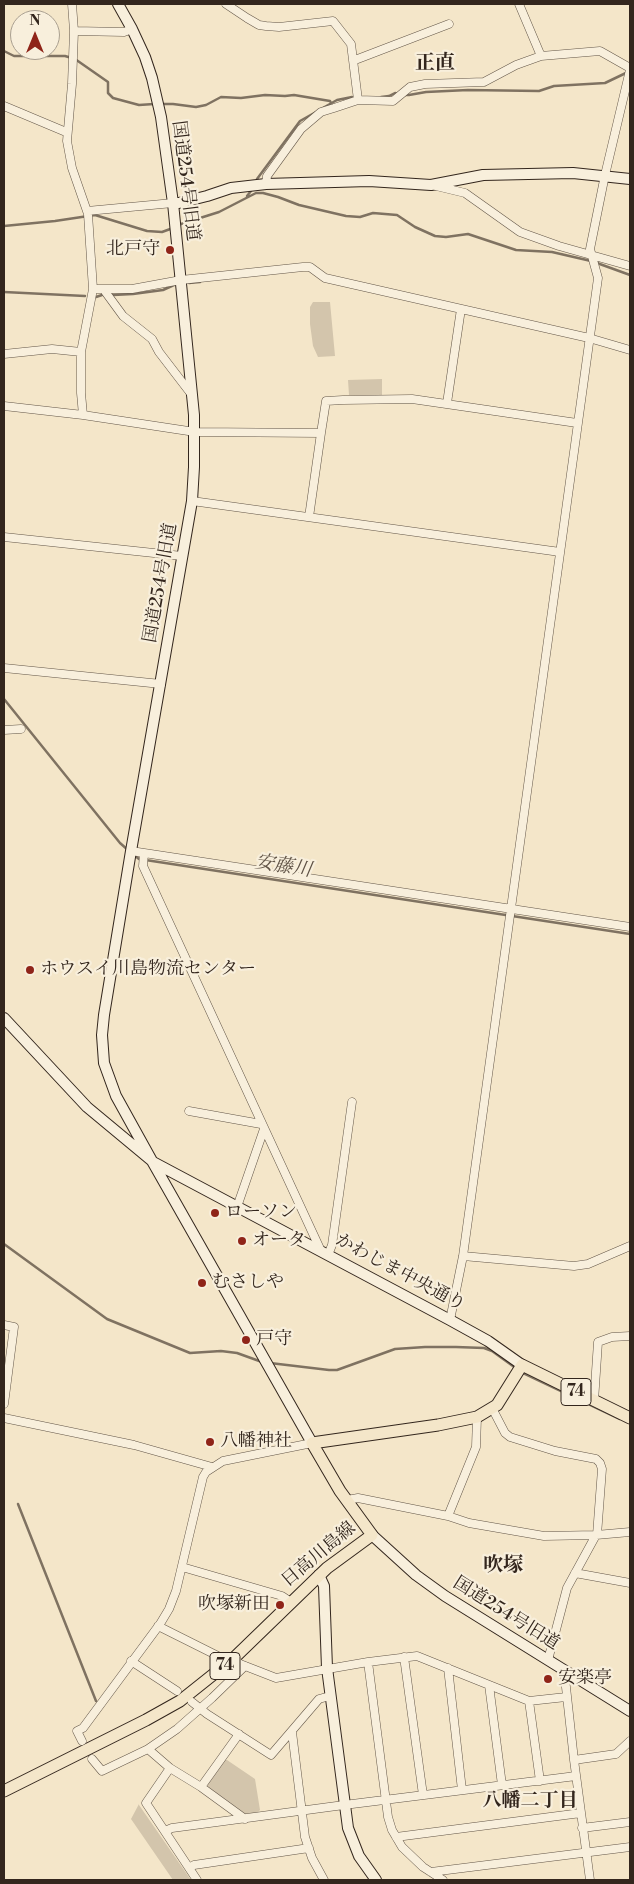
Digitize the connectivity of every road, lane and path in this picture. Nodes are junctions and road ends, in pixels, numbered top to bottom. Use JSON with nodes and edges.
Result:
{"nodes":[{"id":1,"x":72,"y":4,"type":"edge"},
{"id":2,"x":118,"y":4,"type":"edge"},
{"id":3,"x":226,"y":4,"type":"edge"},
{"id":4,"x":519,"y":4,"type":"edge"},
{"id":5,"x":449,"y":24,"type":"dead end"},
{"id":6,"x":132,"y":29,"type":"junction"},
{"id":7,"x":74,"y":31,"type":"junction"},
{"id":8,"x":542,"y":56,"type":"junction"},
{"id":9,"x":354,"y":60,"type":"junction"},
{"id":10,"x":630,"y":72,"type":"edge"},
{"id":11,"x":358,"y":100,"type":"junction"},
{"id":12,"x":4,"y":106,"type":"edge"},
{"id":13,"x":66,"y":132,"type":"junction"},
{"id":14,"x":605,"y":176,"type":"junction"},
{"id":15,"x":630,"y":179,"type":"edge"},
{"id":16,"x":266,"y":184,"type":"junction"},
{"id":17,"x":431,"y":185,"type":"junction"},
{"id":18,"x":173,"y":203,"type":"junction"},
{"id":19,"x":87,"y":211,"type":"junction"},
{"id":20,"x":592,"y":255,"type":"junction"},
{"id":21,"x":630,"y":266,"type":"edge"},
{"id":22,"x":181,"y":280,"type":"junction"},
{"id":23,"x":93,"y":289,"type":"junction"},
{"id":24,"x":104,"y":290,"type":"junction"},
{"id":25,"x":461,"y":309,"type":"junction"},
{"id":26,"x":589,"y":338,"type":"junction"},
{"id":27,"x":630,"y":350,"type":"edge"},
{"id":28,"x":81,"y":352,"type":"junction"},
{"id":29,"x":4,"y":354,"type":"edge"},
{"id":30,"x":193,"y":397,"type":"junction"},
{"id":31,"x":447,"y":404,"type":"junction"},
{"id":32,"x":4,"y":406,"type":"edge"},
{"id":33,"x":83,"y":415,"type":"junction"},
{"id":34,"x":577,"y":423,"type":"junction"},
{"id":35,"x":195,"y":432,"type":"junction"},
{"id":36,"x":321,"y":433,"type":"junction"},
{"id":37,"x":192,"y":501,"type":"junction"},
{"id":38,"x":309,"y":517,"type":"junction"},
{"id":39,"x":4,"y":537,"type":"edge"},
{"id":40,"x":560,"y":552,"type":"junction"},
{"id":41,"x":182,"y":556,"type":"junction"},
{"id":42,"x":4,"y":668,"type":"edge"},
{"id":43,"x":161,"y":684,"type":"junction"},
{"id":44,"x":21,"y":729,"type":"dead end"},
{"id":45,"x":4,"y":730,"type":"edge"},
{"id":46,"x":131,"y":851,"type":"junction"},
{"id":47,"x":144,"y":853,"type":"junction"},
{"id":48,"x":510,"y":909,"type":"junction"},
{"id":49,"x":630,"y":927,"type":"edge"},
{"id":50,"x":4,"y":1018,"type":"edge"},
{"id":51,"x":352,"y":1102,"type":"dead end"},
{"id":52,"x":189,"y":1111,"type":"dead end"},
{"id":53,"x":262,"y":1126,"type":"junction"},
{"id":54,"x":152,"y":1162,"type":"junction"},
{"id":55,"x":237,"y":1207,"type":"junction"},
{"id":56,"x":630,"y":1246,"type":"edge"},
{"id":57,"x":324,"y":1253,"type":"junction"},
{"id":58,"x":463,"y":1256,"type":"junction"},
{"id":59,"x":450,"y":1320,"type":"junction"},
{"id":60,"x":4,"y":1325,"type":"edge"},
{"id":61,"x":630,"y":1336,"type":"edge"},
{"id":62,"x":522,"y":1365,"type":"junction"},
{"id":63,"x":594,"y":1401,"type":"junction"},
{"id":64,"x":4,"y":1404,"type":"edge"},
{"id":65,"x":492,"y":1408,"type":"junction"},
{"id":66,"x":477,"y":1417,"type":"junction"},
{"id":67,"x":4,"y":1418,"type":"edge"},
{"id":68,"x":630,"y":1418,"type":"edge"},
{"id":69,"x":312,"y":1443,"type":"junction"},
{"id":70,"x":212,"y":1467,"type":"junction"},
{"id":71,"x":346,"y":1500,"type":"junction"},
{"id":72,"x":448,"y":1516,"type":"junction"},
{"id":73,"x":630,"y":1532,"type":"edge"},
{"id":74,"x":596,"y":1535,"type":"junction"},
{"id":75,"x":372,"y":1536,"type":"junction"},
{"id":76,"x":182,"y":1567,"type":"junction"},
{"id":77,"x":576,"y":1573,"type":"junction"},
{"id":78,"x":319,"y":1575,"type":"junction"},
{"id":79,"x":630,"y":1583,"type":"edge"},
{"id":80,"x":290,"y":1602,"type":"junction"},
{"id":81,"x":158,"y":1626,"type":"junction"},
{"id":82,"x":404,"y":1657,"type":"junction"},
{"id":83,"x":222,"y":1658,"type":"dead end"},
{"id":84,"x":234,"y":1658,"type":"junction"},
{"id":85,"x":548,"y":1660,"type":"junction"},
{"id":86,"x":131,"y":1661,"type":"junction"},
{"id":87,"x":368,"y":1662,"type":"junction"},
{"id":88,"x":244,"y":1666,"type":"junction"},
{"id":89,"x":327,"y":1668,"type":"junction"},
{"id":90,"x":448,"y":1668,"type":"junction"},
{"id":91,"x":564,"y":1669,"type":"junction"},
{"id":92,"x":489,"y":1685,"type":"junction"},
{"id":93,"x":177,"y":1691,"type":"dead end"},
{"id":94,"x":330,"y":1696,"type":"junction"},
{"id":95,"x":566,"y":1697,"type":"junction"},
{"id":96,"x":530,"y":1701,"type":"junction"},
{"id":97,"x":192,"y":1702,"type":"dead end"},
{"id":98,"x":201,"y":1707,"type":"junction"},
{"id":99,"x":630,"y":1710,"type":"edge"},
{"id":100,"x":292,"y":1732,"type":"junction"},
{"id":101,"x":239,"y":1734,"type":"junction"},
{"id":102,"x":82,"y":1741,"type":"dead end"},
{"id":103,"x":630,"y":1741,"type":"edge"},
{"id":104,"x":148,"y":1749,"type":"junction"},
{"id":105,"x":92,"y":1760,"type":"dead end"},
{"id":106,"x":574,"y":1760,"type":"junction"},
{"id":107,"x":170,"y":1768,"type":"junction"},
{"id":108,"x":576,"y":1776,"type":"junction"},
{"id":109,"x":540,"y":1781,"type":"junction"},
{"id":110,"x":502,"y":1785,"type":"junction"},
{"id":111,"x":201,"y":1787,"type":"junction"},
{"id":112,"x":462,"y":1790,"type":"junction"},
{"id":113,"x":4,"y":1791,"type":"edge"},
{"id":114,"x":423,"y":1795,"type":"junction"},
{"id":115,"x":386,"y":1799,"type":"junction"},
{"id":116,"x":344,"y":1805,"type":"junction"},
{"id":117,"x":302,"y":1811,"type":"junction"},
{"id":118,"x":581,"y":1814,"type":"junction"},
{"id":119,"x":245,"y":1819,"type":"junction"},
{"id":120,"x":630,"y":1822,"type":"edge"},
{"id":121,"x":582,"y":1828,"type":"junction"},
{"id":122,"x":165,"y":1831,"type":"junction"},
{"id":123,"x":396,"y":1837,"type":"junction"},
{"id":124,"x":630,"y":1847,"type":"edge"},
{"id":125,"x":309,"y":1848,"type":"junction"},
{"id":126,"x":586,"y":1853,"type":"junction"},
{"id":127,"x":189,"y":1868,"type":"junction"},
{"id":128,"x":431,"y":1872,"type":"junction"},
{"id":129,"x":197,"y":1880,"type":"edge"},
{"id":130,"x":324,"y":1880,"type":"edge"},
{"id":131,"x":376,"y":1880,"type":"edge"},
{"id":132,"x":443,"y":1880,"type":"edge"},
{"id":133,"x":590,"y":1880,"type":"edge"}],
"edges":[{"from":1,"to":7,"type":"street"},
{"from":2,"to":6,"type":"street","name":"国道254号旧道"},
{"from":3,"to":9,"type":"street"},
{"from":4,"to":8,"type":"street"},
{"from":5,"to":9,"type":"street"},
{"from":6,"to":7,"type":"street"},
{"from":6,"to":18,"type":"street","name":"国道254号旧道"},
{"from":7,"to":13,"type":"street"},
{"from":8,"to":10,"type":"street"},
{"from":8,"to":11,"type":"street"},
{"from":9,"to":11,"type":"street"},
{"from":10,"to":14,"type":"street"},
{"from":11,"to":16,"type":"street"},
{"from":12,"to":13,"type":"street"},
{"from":13,"to":19,"type":"street"},
{"from":14,"to":15,"type":"street"},
{"from":14,"to":17,"type":"street"},
{"from":14,"to":20,"type":"street"},
{"from":16,"to":17,"type":"street"},
{"from":16,"to":18,"type":"street"},
{"from":17,"to":20,"type":"street"},
{"from":18,"to":19,"type":"street"},
{"from":18,"to":22,"type":"street","name":"国道254号旧道"},
{"from":19,"to":23,"type":"street"},
{"from":20,"to":21,"type":"street"},
{"from":20,"to":26,"type":"street"},
{"from":22,"to":24,"type":"street"},
{"from":22,"to":25,"type":"street"},
{"from":22,"to":30,"type":"street","name":"国道254号旧道"},
{"from":23,"to":24,"type":"street"},
{"from":23,"to":28,"type":"street"},
{"from":24,"to":30,"type":"street"},
{"from":25,"to":26,"type":"street"},
{"from":25,"to":31,"type":"street"},
{"from":26,"to":27,"type":"street"},
{"from":26,"to":34,"type":"street"},
{"from":28,"to":29,"type":"street"},
{"from":28,"to":33,"type":"street"},
{"from":30,"to":35,"type":"street","name":"国道254号旧道"},
{"from":31,"to":34,"type":"street"},
{"from":31,"to":36,"type":"street"},
{"from":32,"to":33,"type":"street"},
{"from":33,"to":35,"type":"street"},
{"from":34,"to":40,"type":"street"},
{"from":35,"to":36,"type":"street"},
{"from":35,"to":37,"type":"street","name":"国道254号旧道"},
{"from":36,"to":38,"type":"street"},
{"from":37,"to":38,"type":"street"},
{"from":37,"to":41,"type":"street","name":"国道254号旧道"},
{"from":38,"to":40,"type":"street"},
{"from":39,"to":41,"type":"street"},
{"from":40,"to":48,"type":"street"},
{"from":41,"to":43,"type":"street","name":"国道254号旧道"},
{"from":42,"to":43,"type":"street"},
{"from":43,"to":46,"type":"street","name":"国道254号旧道"},
{"from":44,"to":45,"type":"street"},
{"from":46,"to":47,"type":"street"},
{"from":46,"to":54,"type":"street","name":"国道254号旧道"},
{"from":47,"to":48,"type":"street"},
{"from":47,"to":53,"type":"street"},
{"from":48,"to":49,"type":"street"},
{"from":48,"to":58,"type":"street"},
{"from":50,"to":54,"type":"street"},
{"from":51,"to":57,"type":"street"},
{"from":52,"to":53,"type":"street"},
{"from":53,"to":55,"type":"street"},
{"from":53,"to":57,"type":"street"},
{"from":54,"to":55,"type":"street","name":"かわじま中央通り"},
{"from":54,"to":69,"type":"street","name":"国道254号旧道"},
{"from":55,"to":57,"type":"street","name":"かわじま中央通り"},
{"from":56,"to":58,"type":"street"},
{"from":57,"to":59,"type":"street","name":"かわじま中央通り"},
{"from":58,"to":59,"type":"street"},
{"from":59,"to":62,"type":"street","name":"かわじま中央通り"},
{"from":60,"to":64,"type":"street"},
{"from":61,"to":63,"type":"street"},
{"from":62,"to":63,"type":"main road","name":"かわじま中央通り","number":"74"},
{"from":62,"to":65,"type":"main road"},
{"from":63,"to":68,"type":"main road","name":"かわじま中央通り","number":"74"},
{"from":65,"to":66,"type":"main road"},
{"from":65,"to":74,"type":"street"},
{"from":66,"to":69,"type":"main road"},
{"from":66,"to":72,"type":"street"},
{"from":67,"to":70,"type":"street"},
{"from":69,"to":70,"type":"street"},
{"from":69,"to":71,"type":"main road","name":"日高川島線"},
{"from":70,"to":76,"type":"street"},
{"from":71,"to":72,"type":"street"},
{"from":71,"to":75,"type":"main road","name":"日高川島線"},
{"from":72,"to":74,"type":"street"},
{"from":73,"to":74,"type":"street"},
{"from":74,"to":77,"type":"street"},
{"from":75,"to":78,"type":"main road","name":"日高川島線","number":"74"},
{"from":75,"to":85,"type":"street","name":"国道254号旧道"},
{"from":76,"to":80,"type":"street"},
{"from":76,"to":81,"type":"street"},
{"from":77,"to":79,"type":"street"},
{"from":77,"to":85,"type":"street"},
{"from":78,"to":80,"type":"main road","name":"日高川島線","number":"74"},
{"from":78,"to":89,"type":"street"},
{"from":80,"to":84,"type":"main road","name":"日高川島線","number":"74"},
{"from":81,"to":83,"type":"street"},
{"from":81,"to":86,"type":"street"},
{"from":82,"to":87,"type":"street"},
{"from":82,"to":90,"type":"street"},
{"from":82,"to":114,"type":"street"},
{"from":84,"to":88,"type":"street"},
{"from":84,"to":113,"type":"main road","name":"日高川島線","number":"74"},
{"from":85,"to":91,"type":"street","name":"国道254号旧道"},
{"from":86,"to":93,"type":"street"},
{"from":86,"to":102,"type":"street"},
{"from":87,"to":89,"type":"street"},
{"from":87,"to":115,"type":"street"},
{"from":88,"to":89,"type":"street"},
{"from":88,"to":98,"type":"street"},
{"from":89,"to":94,"type":"street"},
{"from":90,"to":92,"type":"street"},
{"from":90,"to":112,"type":"street"},
{"from":91,"to":95,"type":"street"},
{"from":91,"to":99,"type":"street","name":"国道254号旧道"},
{"from":92,"to":96,"type":"street"},
{"from":92,"to":110,"type":"street"},
{"from":94,"to":100,"type":"street"},
{"from":94,"to":116,"type":"street"},
{"from":95,"to":96,"type":"street"},
{"from":95,"to":106,"type":"street"},
{"from":96,"to":109,"type":"street"},
{"from":97,"to":98,"type":"street"},
{"from":98,"to":101,"type":"street"},
{"from":98,"to":104,"type":"street"},
{"from":100,"to":101,"type":"street"},
{"from":100,"to":117,"type":"street"},
{"from":101,"to":111,"type":"street"},
{"from":103,"to":106,"type":"street"},
{"from":104,"to":105,"type":"street"},
{"from":104,"to":107,"type":"street"},
{"from":106,"to":108,"type":"street"},
{"from":107,"to":111,"type":"street"},
{"from":107,"to":122,"type":"street"},
{"from":108,"to":109,"type":"street"},
{"from":108,"to":118,"type":"street"},
{"from":109,"to":110,"type":"street"},
{"from":110,"to":112,"type":"street"},
{"from":111,"to":119,"type":"street"},
{"from":112,"to":114,"type":"street"},
{"from":114,"to":115,"type":"street"},
{"from":115,"to":116,"type":"street"},
{"from":115,"to":123,"type":"street"},
{"from":116,"to":117,"type":"street"},
{"from":116,"to":131,"type":"street"},
{"from":117,"to":119,"type":"street"},
{"from":117,"to":125,"type":"street"},
{"from":118,"to":121,"type":"street"},
{"from":118,"to":123,"type":"street"},
{"from":119,"to":122,"type":"street"},
{"from":120,"to":121,"type":"street"},
{"from":121,"to":126,"type":"street"},
{"from":122,"to":127,"type":"street"},
{"from":123,"to":128,"type":"street"},
{"from":124,"to":126,"type":"street"},
{"from":125,"to":127,"type":"street"},
{"from":125,"to":130,"type":"street"},
{"from":126,"to":128,"type":"street"},
{"from":126,"to":133,"type":"street"},
{"from":127,"to":129,"type":"street"},
{"from":128,"to":132,"type":"street"}]}
